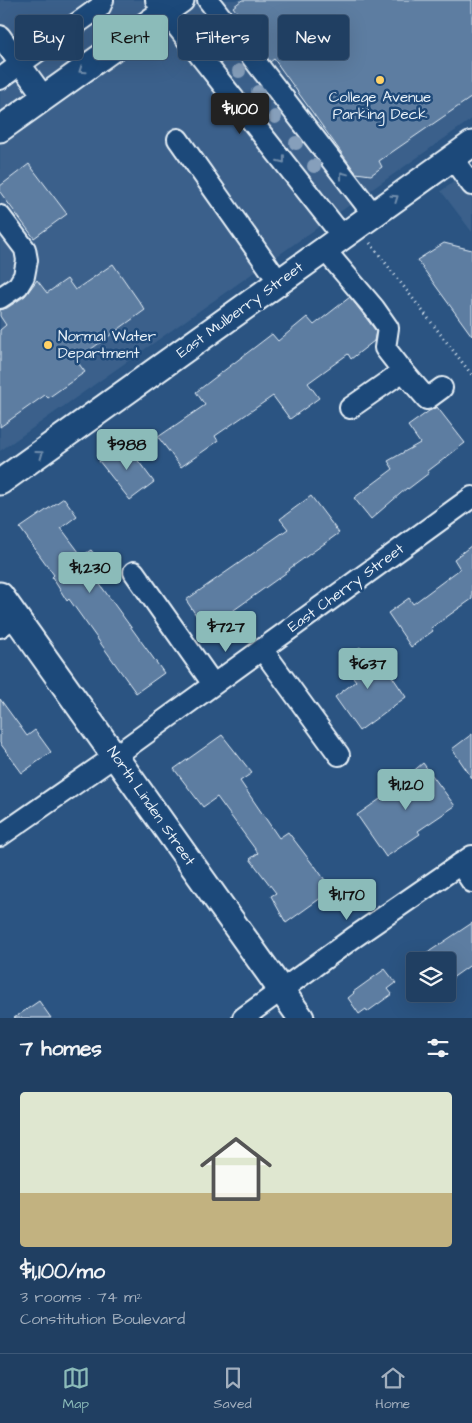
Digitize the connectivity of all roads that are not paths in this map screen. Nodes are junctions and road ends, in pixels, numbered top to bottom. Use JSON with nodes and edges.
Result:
{"nodes":[{"id":1,"x":103,"y":0,"type":"edge"},
{"id":2,"x":208,"y":0,"type":"edge"},
{"id":3,"x":167,"y":4,"type":"edge"},
{"id":4,"x":0,"y":36,"type":"edge"},
{"id":5,"x":20,"y":64,"type":"junction"},
{"id":6,"x":0,"y":79,"type":"edge"},
{"id":7,"x":44,"y":97,"type":"junction"},
{"id":8,"x":0,"y":129,"type":"edge"},
{"id":9,"x":178,"y":139,"type":"dead end"},
{"id":10,"x":472,"y":144,"type":"edge"},
{"id":11,"x":452,"y":158,"type":"junction"},
{"id":12,"x":472,"y":185,"type":"edge"},
{"id":13,"x":0,"y":216,"type":"edge"},
{"id":14,"x":350,"y":232,"type":"junction"},
{"id":15,"x":279,"y":282,"type":"junction"},
{"id":16,"x":0,"y":298,"type":"edge"},
{"id":17,"x":403,"y":371,"type":"junction"},
{"id":18,"x":442,"y":388,"type":"dead end"},
{"id":19,"x":350,"y":408,"type":"dead end"},
{"id":20,"x":0,"y":482,"type":"edge"},
{"id":21,"x":472,"y":497,"type":"edge"},
{"id":22,"x":134,"y":572,"type":"dead end"},
{"id":23,"x":0,"y":594,"type":"edge"},
{"id":24,"x":8,"y":622,"type":"edge"},
{"id":25,"x":262,"y":649,"type":"junction"},
{"id":26,"x":213,"y":684,"type":"junction"},
{"id":27,"x":339,"y":755,"type":"dead end"},
{"id":28,"x":115,"y":756,"type":"junction"},
{"id":29,"x":0,"y":836,"type":"edge"},
{"id":30,"x":466,"y":860,"type":"edge"},
{"id":31,"x":472,"y":882,"type":"edge"},
{"id":32,"x":282,"y":991,"type":"junction"},
{"id":33,"x":243,"y":1018,"type":"edge"},
{"id":34,"x":301,"y":1018,"type":"edge"}],
"edges":[{"from":1,"to":5,"type":"street"},
{"from":14,"to":2,"type":"street","one_way":true},
{"from":3,"to":7,"type":"main road","one_way":true},
{"from":3,"to":14,"type":"street","one_way":true},
{"from":4,"to":5,"type":"street"},
{"from":5,"to":6,"type":"street"},
{"from":5,"to":7,"type":"street"},
{"from":7,"to":8,"type":"main road"},
{"from":9,"to":15,"type":"street"},
{"from":10,"to":11,"type":"main road","name":"East Mulberry Street"},
{"from":11,"to":12,"type":"street"},
{"from":14,"to":11,"type":"main road","name":"East Mulberry Street","one_way":true},
{"from":13,"to":16,"type":"street"},
{"from":14,"to":15,"type":"main road","name":"East Mulberry Street"},
{"from":14,"to":17,"type":"street"},
{"from":20,"to":15,"type":"main road","name":"East Mulberry Street","one_way":true},
{"from":17,"to":18,"type":"street"},
{"from":17,"to":19,"type":"street"},
{"from":21,"to":25,"type":"street","name":"East Cherry Street"},
{"from":22,"to":26,"type":"street"},
{"from":23,"to":24,"type":"main road","name":"North Linden Street"},
{"from":24,"to":28,"type":"main road","name":"North Linden Street"},
{"from":25,"to":26,"type":"street","name":"East Cherry Street"},
{"from":25,"to":27,"type":"street"},
{"from":26,"to":28,"type":"street","name":"East Cherry Street"},
{"from":28,"to":29,"type":"street","name":"East Cherry Street"},
{"from":28,"to":32,"type":"main road","name":"North Linden Street"},
{"from":30,"to":31,"type":"street"},
{"from":30,"to":32,"type":"street"},
{"from":32,"to":33,"type":"street"},
{"from":32,"to":34,"type":"main road","name":"North Linden Street"}]}
